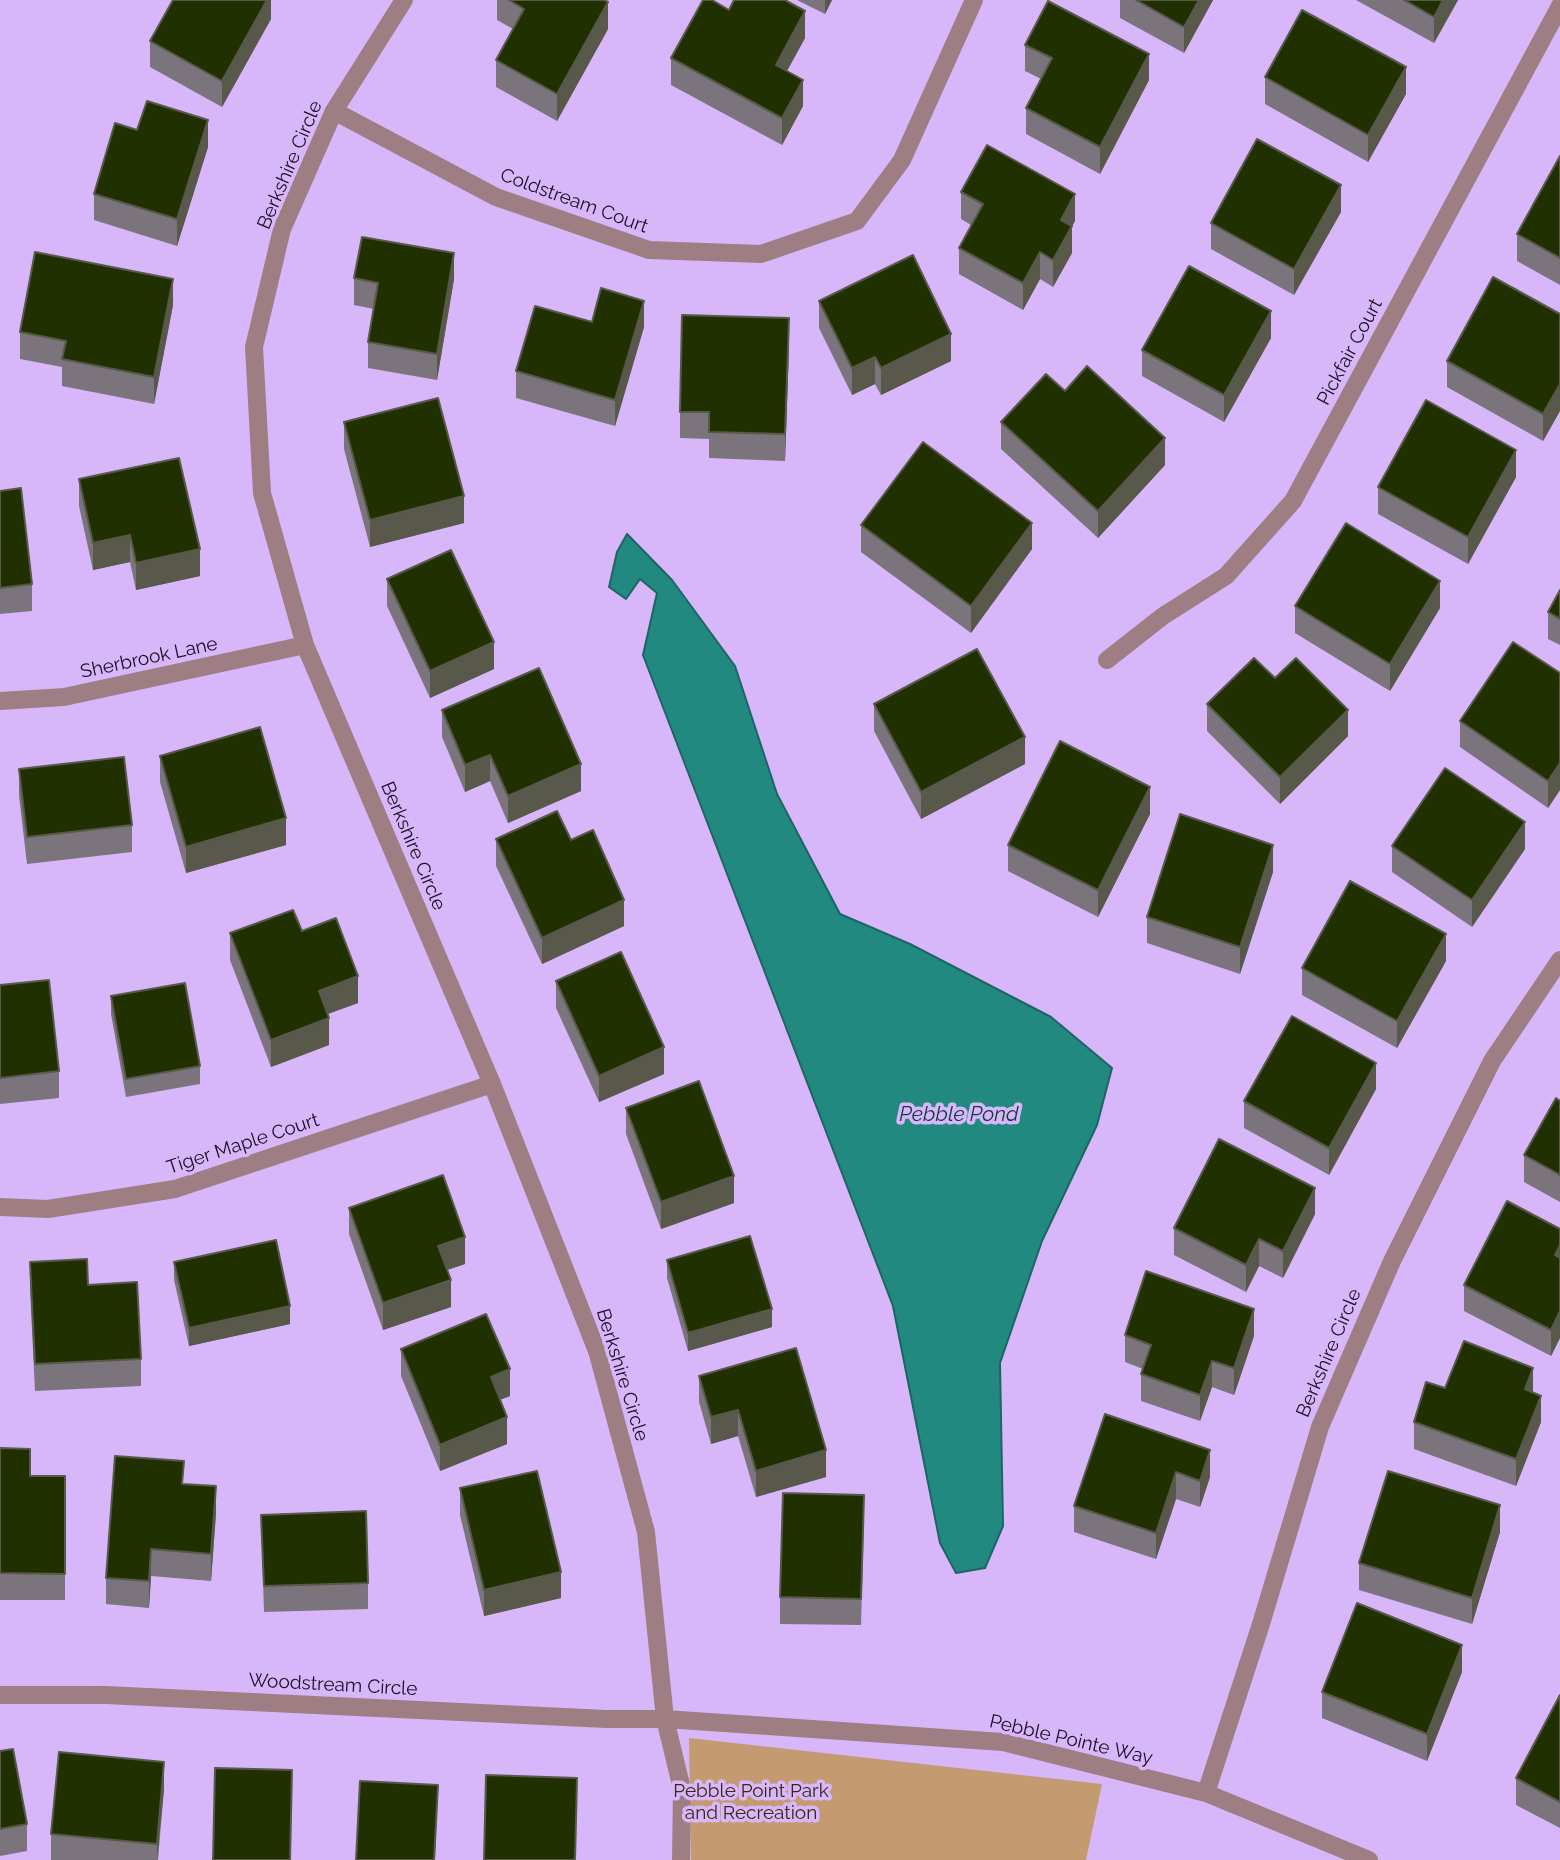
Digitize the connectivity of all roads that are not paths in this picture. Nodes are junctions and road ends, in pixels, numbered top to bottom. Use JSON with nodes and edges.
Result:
{"nodes":[{"id":1,"x":404,"y":0,"type":"edge"},
{"id":2,"x":974,"y":0,"type":"edge"},
{"id":3,"x":1560,"y":6,"type":"edge"},
{"id":4,"x":334,"y":111,"type":"junction"},
{"id":5,"x":304,"y":645,"type":"junction"},
{"id":6,"x":1107,"y":660,"type":"dead end"},
{"id":7,"x":0,"y":701,"type":"edge"},
{"id":8,"x":1560,"y":960,"type":"edge"},
{"id":9,"x":492,"y":1084,"type":"junction"},
{"id":10,"x":0,"y":1207,"type":"edge"},
{"id":11,"x":0,"y":1695,"type":"edge"},
{"id":12,"x":665,"y":1719,"type":"junction"},
{"id":13,"x":1206,"y":1793,"type":"junction"},
{"id":14,"x":681,"y":1860,"type":"edge"},
{"id":15,"x":1369,"y":1860,"type":"edge"}],
"edges":[{"from":1,"to":4,"type":"street","name":"Berkshire Circle"},
{"from":2,"to":4,"type":"street","name":"Coldstream Court"},
{"from":3,"to":6,"type":"street","name":"Pickfair Court"},
{"from":4,"to":5,"type":"street","name":"Berkshire Circle"},
{"from":5,"to":7,"type":"street","name":"Sherbrook Lane"},
{"from":5,"to":9,"type":"street","name":"Berkshire Circle"},
{"from":8,"to":13,"type":"street","name":"Berkshire Circle"},
{"from":9,"to":10,"type":"street","name":"Tiger Maple Court"},
{"from":9,"to":12,"type":"street","name":"Berkshire Circle"},
{"from":11,"to":12,"type":"street","name":"Woodstream Circle"},
{"from":12,"to":13,"type":"street","name":"Pebble Pointe Way"},
{"from":12,"to":14,"type":"street","name":"Berkshire Circle"},
{"from":13,"to":15,"type":"street","name":"Pebble Pointe Way"}]}
